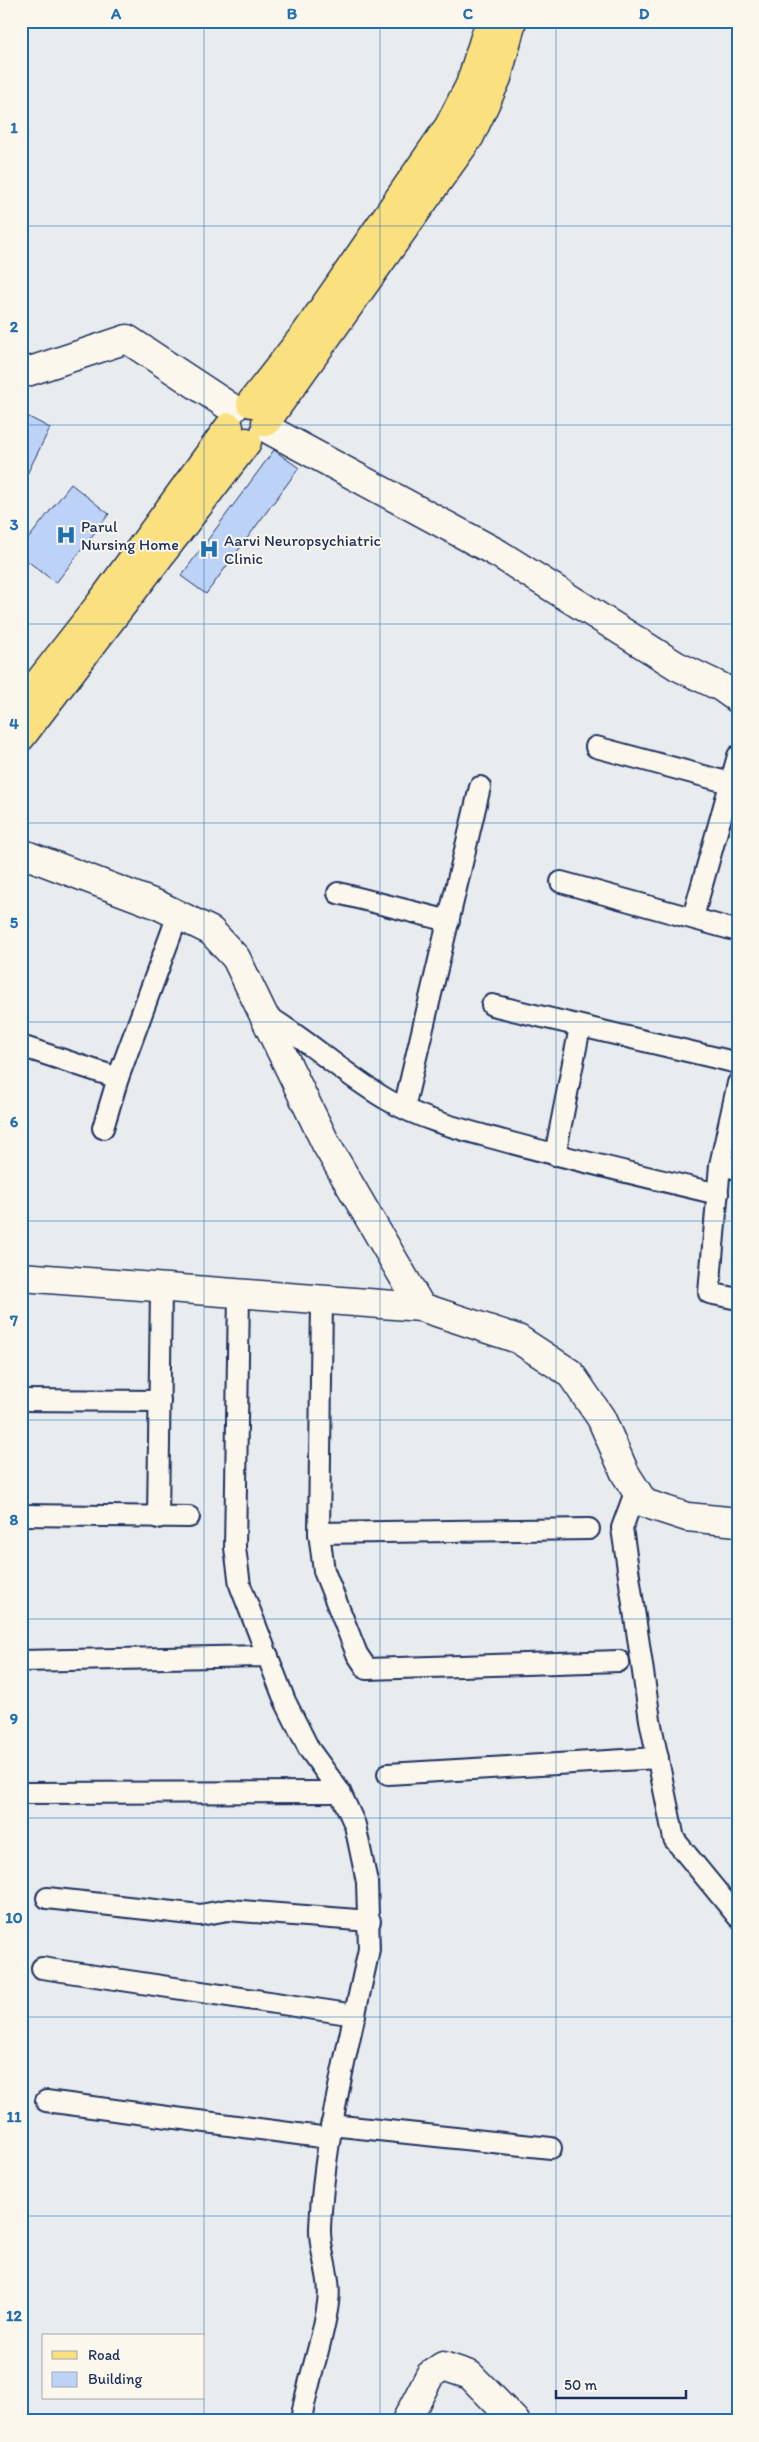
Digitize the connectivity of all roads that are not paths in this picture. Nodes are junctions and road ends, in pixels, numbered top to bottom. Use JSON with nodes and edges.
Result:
{"nodes":[{"id":1,"x":490,"y":21,"type":"edge"},
{"id":2,"x":512,"y":21,"type":"edge"},
{"id":3,"x":460,"y":131,"type":"junction"},
{"id":4,"x":21,"y":374,"type":"edge"},
{"id":5,"x":249,"y":422,"type":"junction"},
{"id":6,"x":738,"y":699,"type":"edge"},
{"id":7,"x":21,"y":705,"type":"edge"},
{"id":8,"x":21,"y":737,"type":"edge"},
{"id":9,"x":596,"y":747,"type":"dead end"},
{"id":10,"x":738,"y":756,"type":"edge"},
{"id":11,"x":730,"y":783,"type":"junction"},
{"id":12,"x":480,"y":787,"type":"dead end"},
{"id":13,"x":21,"y":853,"type":"edge"},
{"id":14,"x":562,"y":882,"type":"dead end"},
{"id":15,"x":338,"y":892,"type":"dead end"},
{"id":16,"x":178,"y":915,"type":"junction"},
{"id":17,"x":693,"y":918,"type":"junction"},
{"id":18,"x":449,"y":921,"type":"junction"},
{"id":19,"x":738,"y":931,"type":"edge"},
{"id":20,"x":492,"y":1005,"type":"dead end"},
{"id":21,"x":264,"y":1014,"type":"junction"},
{"id":22,"x":580,"y":1027,"type":"junction"},
{"id":23,"x":21,"y":1046,"type":"edge"},
{"id":24,"x":738,"y":1063,"type":"edge"},
{"id":25,"x":118,"y":1078,"type":"junction"},
{"id":26,"x":738,"y":1083,"type":"edge"},
{"id":27,"x":404,"y":1108,"type":"junction"},
{"id":28,"x":103,"y":1128,"type":"dead end"},
{"id":29,"x":555,"y":1155,"type":"junction"},
{"id":30,"x":729,"y":1167,"type":"edge"},
{"id":31,"x":718,"y":1194,"type":"junction"},
{"id":32,"x":21,"y":1277,"type":"edge"},
{"id":33,"x":161,"y":1289,"type":"junction"},
{"id":34,"x":239,"y":1294,"type":"junction"},
{"id":35,"x":738,"y":1299,"type":"edge"},
{"id":36,"x":322,"y":1301,"type":"junction"},
{"id":37,"x":420,"y":1307,"type":"junction"},
{"id":38,"x":21,"y":1400,"type":"edge"},
{"id":39,"x":160,"y":1401,"type":"junction"},
{"id":40,"x":636,"y":1490,"type":"junction"},
{"id":41,"x":21,"y":1514,"type":"edge"},
{"id":42,"x":188,"y":1517,"type":"dead end"},
{"id":43,"x":158,"y":1518,"type":"junction"},
{"id":44,"x":738,"y":1522,"type":"edge"},
{"id":45,"x":589,"y":1530,"type":"dead end"},
{"id":46,"x":319,"y":1533,"type":"junction"},
{"id":47,"x":268,"y":1656,"type":"junction"},
{"id":48,"x":21,"y":1661,"type":"edge"},
{"id":49,"x":619,"y":1661,"type":"dead end"},
{"id":50,"x":658,"y":1758,"type":"junction"},
{"id":51,"x":388,"y":1774,"type":"dead end"},
{"id":52,"x":340,"y":1792,"type":"junction"},
{"id":53,"x":21,"y":1793,"type":"edge"},
{"id":54,"x":46,"y":1898,"type":"dead end"},
{"id":55,"x":738,"y":1917,"type":"edge"},
{"id":56,"x":370,"y":1921,"type":"junction"},
{"id":57,"x":42,"y":1968,"type":"dead end"},
{"id":58,"x":355,"y":2015,"type":"junction"},
{"id":59,"x":46,"y":2100,"type":"dead end"},
{"id":60,"x":330,"y":2132,"type":"junction"},
{"id":61,"x":551,"y":2148,"type":"dead end"},
{"id":62,"x":301,"y":2421,"type":"edge"},
{"id":63,"x":406,"y":2421,"type":"edge"},
{"id":64,"x":515,"y":2421,"type":"edge"}],
"edges":[{"from":1,"to":3,"type":"main road"},
{"from":2,"to":3,"type":"main road"},
{"from":3,"to":5,"type":"main road"},
{"from":4,"to":5,"type":"main road"},
{"from":5,"to":6,"type":"main road"},
{"from":5,"to":7,"type":"main road"},
{"from":5,"to":8,"type":"main road"},
{"from":9,"to":11,"type":"street"},
{"from":10,"to":11,"type":"street"},
{"from":11,"to":17,"type":"street"},
{"from":12,"to":18,"type":"street"},
{"from":13,"to":16,"type":"main road"},
{"from":14,"to":17,"type":"street"},
{"from":15,"to":18,"type":"street"},
{"from":16,"to":21,"type":"main road"},
{"from":16,"to":25,"type":"street"},
{"from":17,"to":19,"type":"street"},
{"from":18,"to":27,"type":"street"},
{"from":20,"to":22,"type":"street"},
{"from":21,"to":27,"type":"street"},
{"from":21,"to":37,"type":"main road"},
{"from":22,"to":24,"type":"street"},
{"from":22,"to":29,"type":"street"},
{"from":23,"to":25,"type":"street"},
{"from":25,"to":28,"type":"street"},
{"from":26,"to":30,"type":"street"},
{"from":27,"to":29,"type":"street"},
{"from":29,"to":31,"type":"street"},
{"from":30,"to":31,"type":"street"},
{"from":31,"to":35,"type":"street"},
{"from":32,"to":33,"type":"main road"},
{"from":33,"to":34,"type":"main road"},
{"from":33,"to":39,"type":"street"},
{"from":34,"to":36,"type":"main road"},
{"from":34,"to":47,"type":"street"},
{"from":36,"to":37,"type":"main road"},
{"from":36,"to":46,"type":"street"},
{"from":37,"to":40,"type":"main road"},
{"from":38,"to":39,"type":"street"},
{"from":39,"to":43,"type":"street"},
{"from":40,"to":44,"type":"main road"},
{"from":40,"to":50,"type":"street"},
{"from":41,"to":43,"type":"street"},
{"from":42,"to":43,"type":"street"},
{"from":45,"to":46,"type":"street"},
{"from":46,"to":49,"type":"street"},
{"from":47,"to":48,"type":"street"},
{"from":47,"to":52,"type":"street"},
{"from":50,"to":51,"type":"street"},
{"from":50,"to":55,"type":"street"},
{"from":52,"to":53,"type":"street"},
{"from":52,"to":56,"type":"street"},
{"from":54,"to":56,"type":"street"},
{"from":56,"to":58,"type":"street"},
{"from":57,"to":58,"type":"street"},
{"from":58,"to":60,"type":"street"},
{"from":59,"to":60,"type":"street"},
{"from":60,"to":61,"type":"street"},
{"from":60,"to":62,"type":"street"},
{"from":63,"to":64,"type":"main road"}]}
